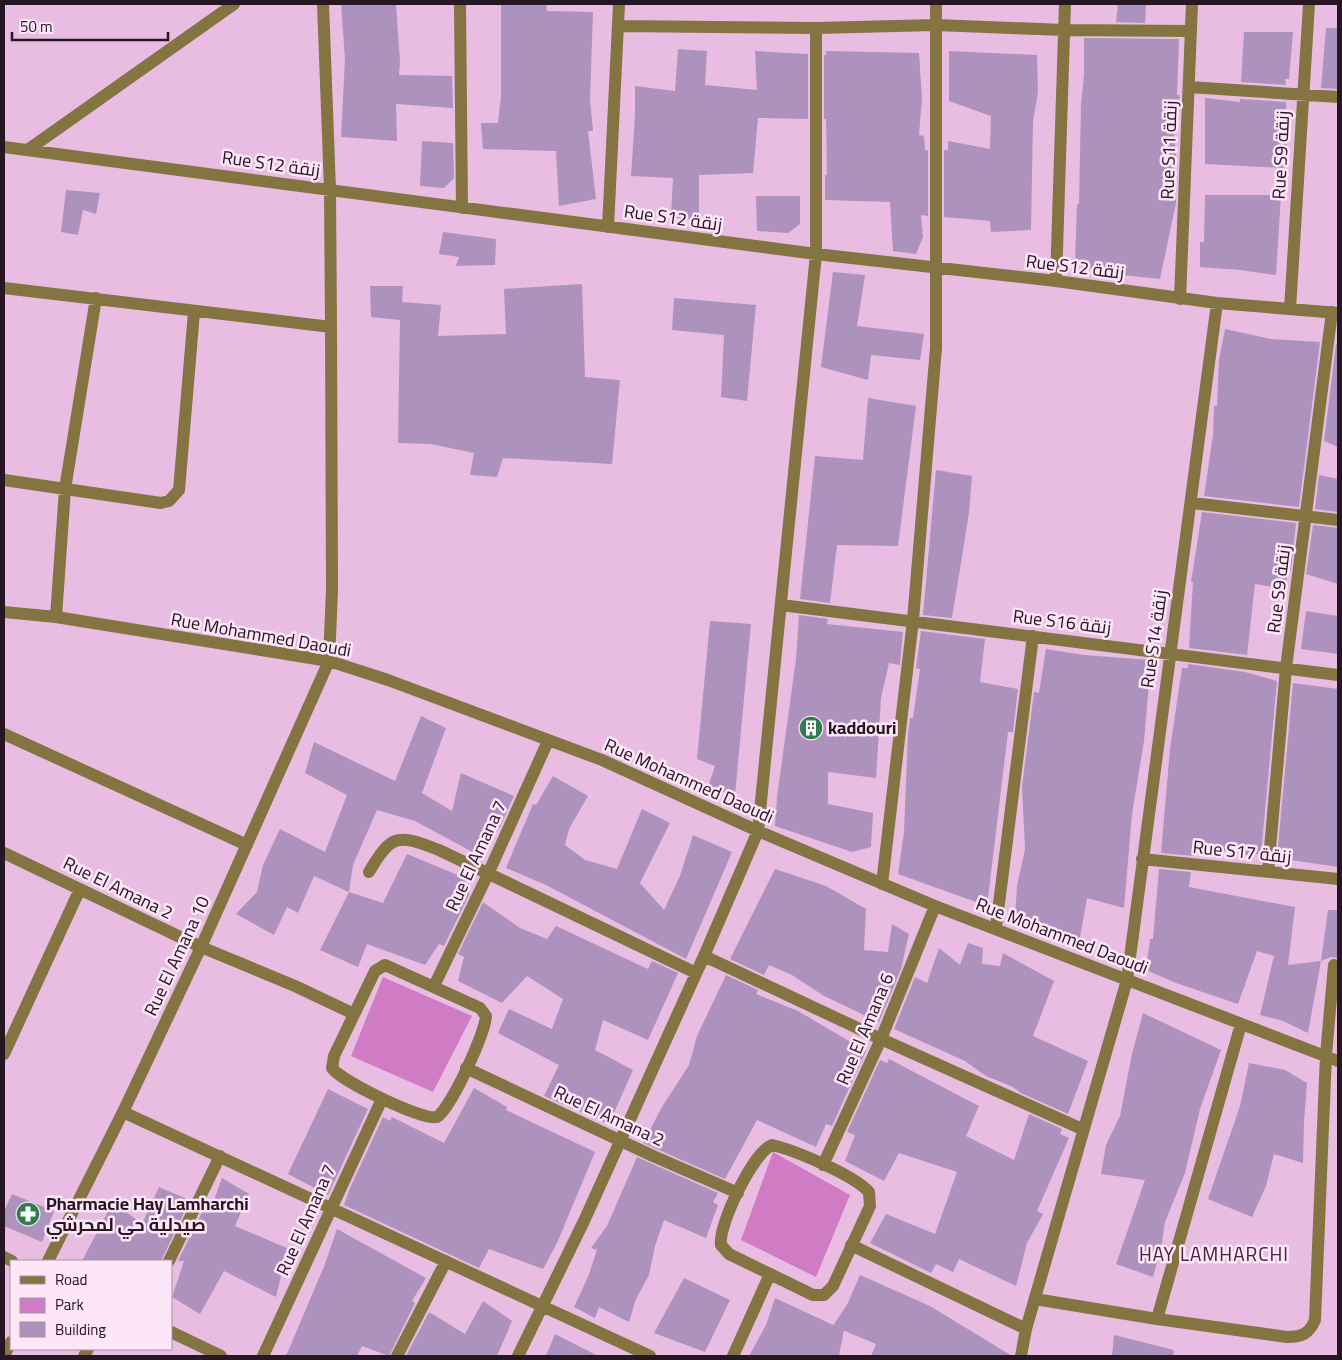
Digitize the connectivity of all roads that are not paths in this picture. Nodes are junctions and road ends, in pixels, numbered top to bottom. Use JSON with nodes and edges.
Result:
{"nodes":[{"id":1,"x":234,"y":4,"type":"edge"},
{"id":2,"x":323,"y":4,"type":"edge"},
{"id":3,"x":460,"y":4,"type":"edge"},
{"id":4,"x":619,"y":4,"type":"edge"},
{"id":5,"x":936,"y":4,"type":"edge"},
{"id":6,"x":1065,"y":4,"type":"edge"},
{"id":7,"x":1192,"y":4,"type":"edge"},
{"id":8,"x":1309,"y":4,"type":"edge"},
{"id":9,"x":619,"y":26,"type":"junction"},
{"id":10,"x":936,"y":26,"type":"junction"},
{"id":11,"x":816,"y":28,"type":"junction"},
{"id":12,"x":1064,"y":30,"type":"junction"},
{"id":13,"x":1190,"y":31,"type":"junction"},
{"id":14,"x":1189,"y":87,"type":"junction"},
{"id":15,"x":1302,"y":95,"type":"junction"},
{"id":16,"x":1338,"y":97,"type":"edge"},
{"id":17,"x":4,"y":146,"type":"edge"},
{"id":18,"x":29,"y":149,"type":"junction"},
{"id":19,"x":330,"y":190,"type":"junction"},
{"id":20,"x":462,"y":208,"type":"junction"},
{"id":21,"x":608,"y":227,"type":"junction"},
{"id":22,"x":816,"y":254,"type":"junction"},
{"id":23,"x":937,"y":268,"type":"junction"},
{"id":24,"x":1056,"y":281,"type":"junction"},
{"id":25,"x":4,"y":288,"type":"edge"},
{"id":26,"x":96,"y":298,"type":"junction"},
{"id":27,"x":1180,"y":298,"type":"junction"},
{"id":28,"x":1217,"y":303,"type":"junction"},
{"id":29,"x":1290,"y":309,"type":"junction"},
{"id":30,"x":194,"y":312,"type":"junction"},
{"id":31,"x":1335,"y":312,"type":"edge"},
{"id":32,"x":332,"y":327,"type":"junction"},
{"id":33,"x":4,"y":480,"type":"edge"},
{"id":34,"x":65,"y":490,"type":"junction"},
{"id":35,"x":1192,"y":503,"type":"junction"},
{"id":36,"x":1306,"y":516,"type":"junction"},
{"id":37,"x":1338,"y":520,"type":"edge"},
{"id":38,"x":781,"y":606,"type":"junction"},
{"id":39,"x":4,"y":612,"type":"edge"},
{"id":40,"x":56,"y":617,"type":"junction"},
{"id":41,"x":913,"y":620,"type":"junction"},
{"id":42,"x":1033,"y":636,"type":"junction"},
{"id":43,"x":1170,"y":654,"type":"junction"},
{"id":44,"x":329,"y":661,"type":"junction"},
{"id":45,"x":1286,"y":668,"type":"junction"},
{"id":46,"x":1338,"y":675,"type":"edge"},
{"id":47,"x":4,"y":734,"type":"edge"},
{"id":48,"x":548,"y":741,"type":"junction"},
{"id":49,"x":758,"y":831,"type":"junction"},
{"id":50,"x":247,"y":845,"type":"junction"},
{"id":51,"x":4,"y":853,"type":"edge"},
{"id":52,"x":1142,"y":860,"type":"junction"},
{"id":53,"x":368,"y":872,"type":"dead end"},
{"id":54,"x":1268,"y":872,"type":"junction"},
{"id":55,"x":488,"y":874,"type":"junction"},
{"id":56,"x":1338,"y":879,"type":"edge"},
{"id":57,"x":882,"y":884,"type":"junction"},
{"id":58,"x":80,"y":889,"type":"junction"},
{"id":59,"x":935,"y":906,"type":"junction"},
{"id":60,"x":996,"y":928,"type":"junction"},
{"id":61,"x":201,"y":947,"type":"junction"},
{"id":62,"x":704,"y":956,"type":"junction"},
{"id":63,"x":1334,"y":965,"type":"dead end"},
{"id":64,"x":696,"y":973,"type":"junction"},
{"id":65,"x":1127,"y":980,"type":"junction"},
{"id":66,"x":434,"y":986,"type":"junction"},
{"id":67,"x":354,"y":1014,"type":"junction"},
{"id":68,"x":1241,"y":1024,"type":"junction"},
{"id":69,"x":881,"y":1039,"type":"junction"},
{"id":70,"x":1338,"y":1045,"type":"edge"},
{"id":71,"x":4,"y":1054,"type":"edge"},
{"id":72,"x":1326,"y":1055,"type":"junction"},
{"id":73,"x":1338,"y":1061,"type":"edge"},
{"id":74,"x":466,"y":1068,"type":"junction"},
{"id":75,"x":382,"y":1099,"type":"junction"},
{"id":76,"x":123,"y":1112,"type":"junction"},
{"id":77,"x":1082,"y":1128,"type":"junction"},
{"id":78,"x":619,"y":1140,"type":"junction"},
{"id":79,"x":220,"y":1156,"type":"junction"},
{"id":80,"x":823,"y":1165,"type":"junction"},
{"id":81,"x":738,"y":1193,"type":"junction"},
{"id":82,"x":330,"y":1208,"type":"junction"},
{"id":83,"x":851,"y":1245,"type":"junction"},
{"id":84,"x":49,"y":1260,"type":"edge"},
{"id":85,"x":169,"y":1260,"type":"edge"},
{"id":86,"x":446,"y":1261,"type":"junction"},
{"id":87,"x":770,"y":1274,"type":"junction"},
{"id":88,"x":1035,"y":1299,"type":"junction"},
{"id":89,"x":542,"y":1306,"type":"junction"},
{"id":90,"x":1157,"y":1319,"type":"junction"},
{"id":91,"x":1026,"y":1329,"type":"junction"},
{"id":92,"x":172,"y":1332,"type":"edge"},
{"id":93,"x":10,"y":1344,"type":"edge"},
{"id":94,"x":4,"y":1356,"type":"edge"},
{"id":95,"x":221,"y":1356,"type":"edge"},
{"id":96,"x":263,"y":1356,"type":"edge"},
{"id":97,"x":397,"y":1356,"type":"edge"},
{"id":98,"x":518,"y":1356,"type":"edge"},
{"id":99,"x":650,"y":1356,"type":"edge"},
{"id":100,"x":733,"y":1356,"type":"edge"},
{"id":101,"x":1021,"y":1356,"type":"edge"}],
"edges":[{"from":1,"to":18,"type":"street"},
{"from":2,"to":19,"type":"street"},
{"from":3,"to":20,"type":"street"},
{"from":4,"to":9,"type":"street"},
{"from":5,"to":10,"type":"street"},
{"from":6,"to":12,"type":"street"},
{"from":7,"to":13,"type":"street","name":"Rue S11 زنقة"},
{"from":8,"to":15,"type":"street","name":"Rue S9 زنقة"},
{"from":9,"to":11,"type":"street"},
{"from":9,"to":21,"type":"street"},
{"from":10,"to":11,"type":"street"},
{"from":10,"to":12,"type":"street"},
{"from":10,"to":23,"type":"street"},
{"from":11,"to":22,"type":"street"},
{"from":12,"to":13,"type":"street"},
{"from":12,"to":24,"type":"street"},
{"from":13,"to":14,"type":"street","name":"Rue S11 زنقة"},
{"from":14,"to":15,"type":"street"},
{"from":14,"to":27,"type":"street","name":"Rue S11 زنقة"},
{"from":15,"to":16,"type":"street"},
{"from":15,"to":29,"type":"street","name":"Rue S9 زنقة"},
{"from":17,"to":18,"type":"street","name":"Rue S12 زنقة"},
{"from":18,"to":19,"type":"street","name":"Rue S12 زنقة"},
{"from":19,"to":20,"type":"street","name":"Rue S12 زنقة"},
{"from":19,"to":32,"type":"street"},
{"from":20,"to":21,"type":"street","name":"Rue S12 زنقة"},
{"from":21,"to":22,"type":"street","name":"Rue S12 زنقة"},
{"from":22,"to":23,"type":"street","name":"Rue S12 زنقة"},
{"from":22,"to":38,"type":"street"},
{"from":23,"to":24,"type":"street","name":"Rue S12 زنقة"},
{"from":23,"to":41,"type":"street"},
{"from":24,"to":27,"type":"street","name":"Rue S12 زنقة"},
{"from":25,"to":26,"type":"street"},
{"from":26,"to":30,"type":"street"},
{"from":26,"to":34,"type":"street"},
{"from":27,"to":28,"type":"street","name":"Rue S12 زنقة"},
{"from":28,"to":29,"type":"street","name":"Rue S12 زنقة"},
{"from":28,"to":35,"type":"street","name":"Rue S14 زنقة"},
{"from":29,"to":31,"type":"street","name":"Rue S12 زنقة"},
{"from":30,"to":32,"type":"street"},
{"from":30,"to":34,"type":"street"},
{"from":31,"to":36,"type":"street","name":"Rue S9 زنقة"},
{"from":32,"to":44,"type":"street"},
{"from":33,"to":34,"type":"street"},
{"from":34,"to":40,"type":"street"},
{"from":35,"to":36,"type":"street"},
{"from":35,"to":43,"type":"street","name":"Rue S14 زنقة"},
{"from":36,"to":37,"type":"street"},
{"from":36,"to":45,"type":"street","name":"Rue S9 زنقة"},
{"from":38,"to":41,"type":"street","name":"Rue S16 زنقة"},
{"from":38,"to":49,"type":"street"},
{"from":39,"to":40,"type":"street","name":"Rue Mohammed Daoudi"},
{"from":40,"to":44,"type":"street","name":"Rue Mohammed Daoudi"},
{"from":41,"to":42,"type":"street","name":"Rue S16 زنقة"},
{"from":41,"to":57,"type":"street"},
{"from":42,"to":43,"type":"street","name":"Rue S16 زنقة"},
{"from":42,"to":60,"type":"street"},
{"from":43,"to":45,"type":"street","name":"Rue S16 زنقة"},
{"from":43,"to":52,"type":"street","name":"Rue S14 زنقة"},
{"from":44,"to":48,"type":"street","name":"Rue Mohammed Daoudi"},
{"from":44,"to":50,"type":"street","name":"Rue El Amana 10"},
{"from":45,"to":46,"type":"street","name":"Rue S16 زنقة"},
{"from":45,"to":54,"type":"street","name":"Rue S9 زنقة"},
{"from":47,"to":50,"type":"street"},
{"from":48,"to":49,"type":"street","name":"Rue Mohammed Daoudi"},
{"from":48,"to":55,"type":"street","name":"Rue El Amana 7"},
{"from":49,"to":57,"type":"street","name":"Rue Mohammed Daoudi"},
{"from":49,"to":62,"type":"street"},
{"from":50,"to":61,"type":"street","name":"Rue El Amana 10"},
{"from":51,"to":58,"type":"street","name":"Rue El Amana 2"},
{"from":52,"to":54,"type":"street","name":"Rue S17 زنقة"},
{"from":52,"to":65,"type":"street","name":"Rue S14 زنقة"},
{"from":53,"to":55,"type":"street"},
{"from":54,"to":56,"type":"street","name":"Rue S17 زنقة"},
{"from":55,"to":64,"type":"street"},
{"from":55,"to":66,"type":"street","name":"Rue El Amana 7"},
{"from":57,"to":59,"type":"street","name":"Rue Mohammed Daoudi"},
{"from":58,"to":61,"type":"street","name":"Rue El Amana 2"},
{"from":58,"to":71,"type":"street"},
{"from":59,"to":60,"type":"street","name":"Rue Mohammed Daoudi"},
{"from":59,"to":69,"type":"street","name":"Rue El Amana 6"},
{"from":60,"to":65,"type":"street","name":"Rue Mohammed Daoudi"},
{"from":61,"to":67,"type":"street","name":"Rue El Amana 2"},
{"from":61,"to":76,"type":"street","name":"Rue El Amana 10"},
{"from":62,"to":64,"type":"street"},
{"from":62,"to":69,"type":"street"},
{"from":63,"to":72,"type":"street"},
{"from":64,"to":78,"type":"street"},
{"from":65,"to":68,"type":"street","name":"Rue Mohammed Daoudi"},
{"from":65,"to":77,"type":"street","name":"Rue S14 زنقة"},
{"from":66,"to":67,"type":"street"},
{"from":66,"to":74,"type":"street"},
{"from":67,"to":75,"type":"street"},
{"from":68,"to":72,"type":"street","name":"Rue Mohammed Daoudi"},
{"from":68,"to":90,"type":"street"},
{"from":69,"to":77,"type":"street"},
{"from":69,"to":80,"type":"street","name":"Rue El Amana 6"},
{"from":70,"to":72,"type":"street"},
{"from":72,"to":73,"type":"street","name":"Rue Mohammed Daoudi"},
{"from":72,"to":90,"type":"street"},
{"from":74,"to":75,"type":"street"},
{"from":74,"to":78,"type":"street","name":"Rue El Amana 2"},
{"from":75,"to":82,"type":"street","name":"Rue El Amana 7"},
{"from":76,"to":79,"type":"street"},
{"from":76,"to":84,"type":"street","name":"Rue El Amana 10"},
{"from":77,"to":88,"type":"street","name":"Rue S14 زنقة"},
{"from":78,"to":81,"type":"street","name":"Rue El Amana 2"},
{"from":78,"to":89,"type":"street"},
{"from":79,"to":82,"type":"street"},
{"from":79,"to":85,"type":"street"},
{"from":80,"to":81,"type":"street"},
{"from":80,"to":83,"type":"street"},
{"from":81,"to":87,"type":"street"},
{"from":82,"to":86,"type":"street"},
{"from":82,"to":96,"type":"street","name":"Rue El Amana 7"},
{"from":83,"to":87,"type":"street"},
{"from":83,"to":91,"type":"street"},
{"from":86,"to":89,"type":"street"},
{"from":86,"to":97,"type":"street"},
{"from":87,"to":100,"type":"street"},
{"from":88,"to":90,"type":"street"},
{"from":88,"to":91,"type":"street","name":"Rue S14 زنقة"},
{"from":89,"to":98,"type":"street"},
{"from":89,"to":99,"type":"street"},
{"from":91,"to":101,"type":"street","name":"Rue S14 زنقة"},
{"from":92,"to":95,"type":"street"},
{"from":93,"to":94,"type":"street"}]}
